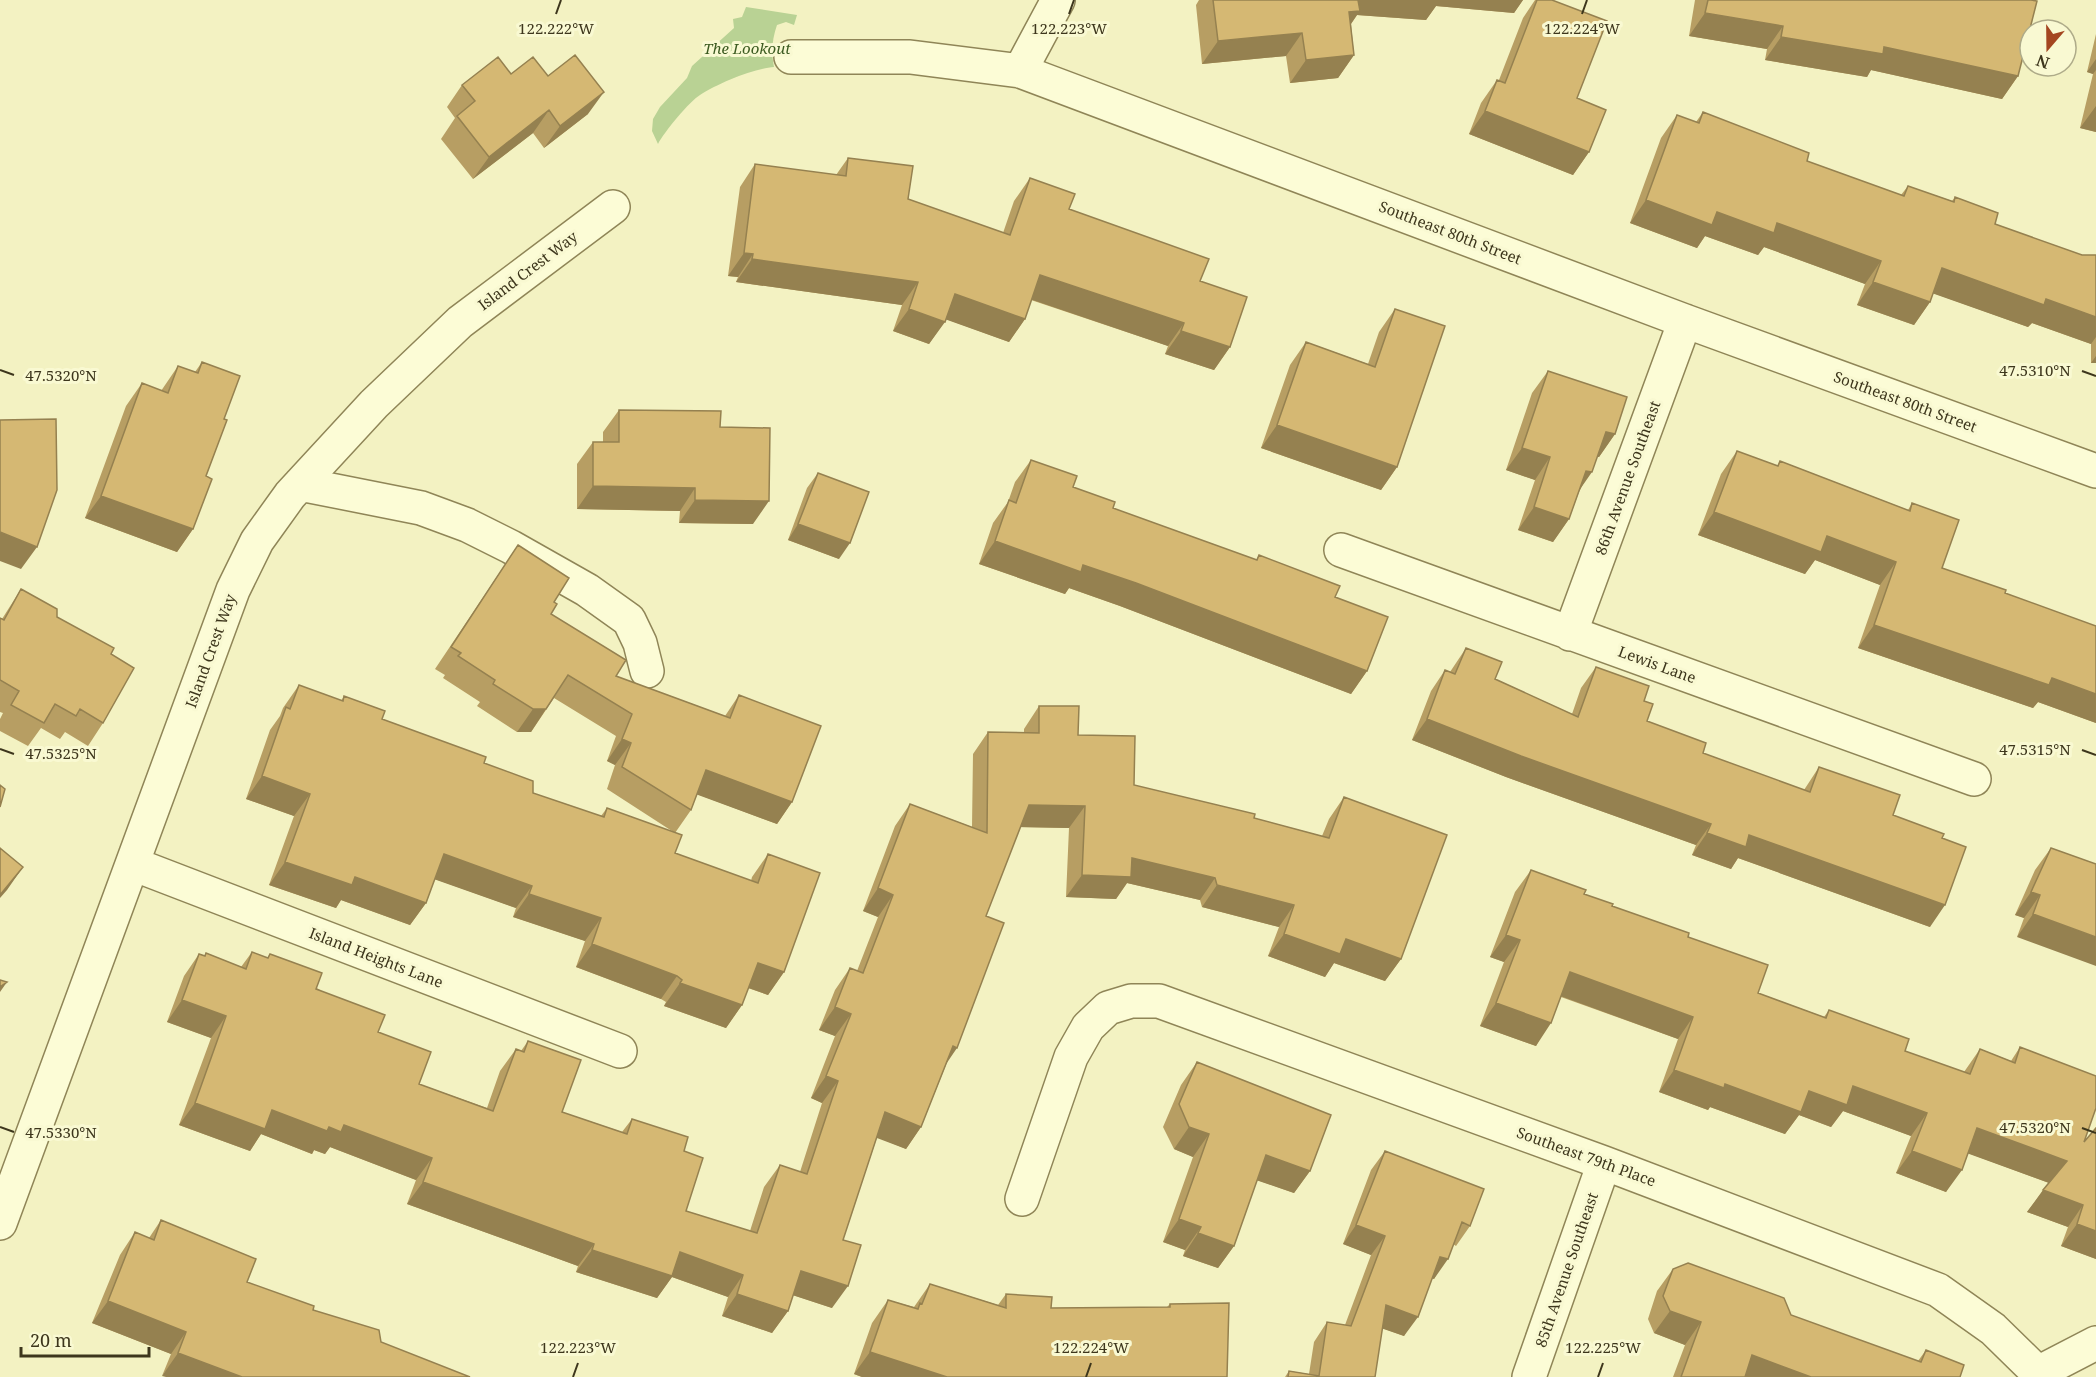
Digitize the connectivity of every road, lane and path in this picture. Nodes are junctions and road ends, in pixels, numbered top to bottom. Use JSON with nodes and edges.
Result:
{"nodes":[{"id":1,"x":1058,"y":0,"type":"edge"},
{"id":2,"x":791,"y":57,"type":"dead end"},
{"id":3,"x":1020,"y":71,"type":"junction"},
{"id":4,"x":613,"y":207,"type":"dead end"},
{"id":5,"x":1685,"y":321,"type":"junction"},
{"id":6,"x":2096,"y":471,"type":"edge"},
{"id":7,"x":300,"y":484,"type":"junction"},
{"id":8,"x":1341,"y":550,"type":"dead end"},
{"id":9,"x":1570,"y":634,"type":"junction"},
{"id":10,"x":647,"y":671,"type":"dead end"},
{"id":11,"x":1974,"y":779,"type":"dead end"},
{"id":12,"x":133,"y":864,"type":"junction"},
{"id":13,"x":620,"y":1052,"type":"dead end"},
{"id":14,"x":1604,"y":1163,"type":"junction"},
{"id":15,"x":1022,"y":1199,"type":"dead end"},
{"id":16,"x":0,"y":1223,"type":"edge"},
{"id":17,"x":2096,"y":1344,"type":"edge"},
{"id":18,"x":2039,"y":1375,"type":"edge"},
{"id":19,"x":1529,"y":1377,"type":"edge"}],
"edges":[{"from":1,"to":3,"type":"street"},
{"from":2,"to":3,"type":"street","name":"Southeast 80th Street"},
{"from":3,"to":5,"type":"street","name":"Southeast 80th Street"},
{"from":4,"to":7,"type":"street","name":"Island Crest Way"},
{"from":5,"to":6,"type":"street","name":"Southeast 80th Street"},
{"from":5,"to":9,"type":"street","name":"86th Avenue Southeast"},
{"from":7,"to":10,"type":"street"},
{"from":7,"to":12,"type":"street","name":"Island Crest Way"},
{"from":8,"to":9,"type":"street","name":"Lewis Lane"},
{"from":9,"to":11,"type":"street","name":"Lewis Lane"},
{"from":12,"to":13,"type":"street","name":"Island Heights Lane"},
{"from":12,"to":16,"type":"street","name":"Island Crest Way"},
{"from":14,"to":15,"type":"street","name":"Southeast 79th Place"},
{"from":14,"to":18,"type":"street","name":"Southeast 79th Place"},
{"from":14,"to":19,"type":"street","name":"85th Avenue Southeast"},
{"from":17,"to":18,"type":"street"}]}
